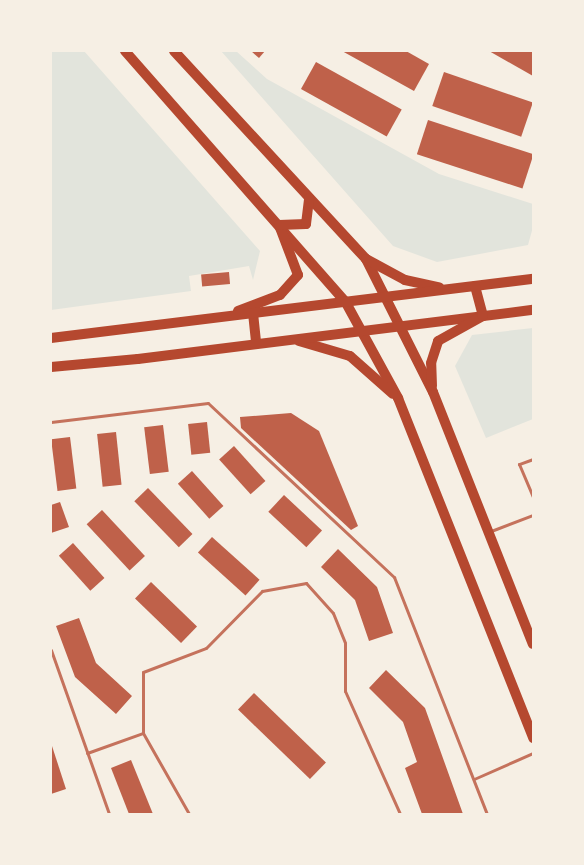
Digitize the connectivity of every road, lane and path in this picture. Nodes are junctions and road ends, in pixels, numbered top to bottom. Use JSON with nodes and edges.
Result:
{"nodes":[{"id":1,"x":125,"y":51,"type":"edge"},
{"id":2,"x":174,"y":51,"type":"edge"},
{"id":3,"x":309,"y":198,"type":"junction"},
{"id":4,"x":279,"y":225,"type":"junction"},
{"id":5,"x":366,"y":260,"type":"junction"},
{"id":6,"x":533,"y":279,"type":"edge"},
{"id":7,"x":475,"y":286,"type":"junction"},
{"id":8,"x":448,"y":289,"type":"junction"},
{"id":9,"x":385,"y":297,"type":"junction"},
{"id":10,"x":345,"y":302,"type":"junction"},
{"id":11,"x":533,"y":310,"type":"edge"},
{"id":12,"x":252,"y":313,"type":"junction"},
{"id":13,"x":483,"y":316,"type":"junction"},
{"id":14,"x":223,"y":317,"type":"junction"},
{"id":15,"x":400,"y":327,"type":"junction"},
{"id":16,"x":362,"y":331,"type":"junction"},
{"id":17,"x":51,"y":338,"type":"edge"},
{"id":18,"x":293,"y":340,"type":"junction"},
{"id":19,"x":256,"y":344,"type":"junction"},
{"id":20,"x":51,"y":366,"type":"edge"},
{"id":21,"x":432,"y":392,"type":"junction"},
{"id":22,"x":398,"y":398,"type":"junction"},
{"id":23,"x":51,"y":422,"type":"edge"},
{"id":24,"x":533,"y":459,"type":"edge"},
{"id":25,"x":533,"y":497,"type":"edge"},
{"id":26,"x":533,"y":516,"type":"edge"},
{"id":27,"x":488,"y":532,"type":"junction"},
{"id":28,"x":533,"y":644,"type":"edge"},
{"id":29,"x":51,"y":650,"type":"edge"},
{"id":30,"x":143,"y":733,"type":"junction"},
{"id":31,"x":533,"y":738,"type":"edge"},
{"id":32,"x":87,"y":753,"type":"junction"},
{"id":33,"x":533,"y":753,"type":"edge"},
{"id":34,"x":474,"y":779,"type":"junction"},
{"id":35,"x":109,"y":814,"type":"edge"},
{"id":36,"x":189,"y":814,"type":"edge"},
{"id":37,"x":400,"y":814,"type":"edge"},
{"id":38,"x":487,"y":814,"type":"edge"}],
"edges":[{"from":1,"to":4,"type":"main road"},
{"from":2,"to":3,"type":"main road"},
{"from":3,"to":4,"type":"main road"},
{"from":3,"to":5,"type":"main road"},
{"from":4,"to":10,"type":"main road"},
{"from":4,"to":14,"type":"main road"},
{"from":5,"to":8,"type":"main road"},
{"from":5,"to":9,"type":"main road"},
{"from":6,"to":7,"type":"main road"},
{"from":7,"to":8,"type":"main road"},
{"from":7,"to":13,"type":"main road"},
{"from":8,"to":9,"type":"main road"},
{"from":9,"to":10,"type":"main road"},
{"from":9,"to":15,"type":"main road"},
{"from":10,"to":12,"type":"main road"},
{"from":10,"to":16,"type":"main road"},
{"from":11,"to":13,"type":"main road"},
{"from":12,"to":14,"type":"main road"},
{"from":12,"to":19,"type":"main road"},
{"from":13,"to":15,"type":"main road"},
{"from":13,"to":21,"type":"main road"},
{"from":14,"to":17,"type":"main road"},
{"from":15,"to":16,"type":"main road"},
{"from":15,"to":21,"type":"main road"},
{"from":16,"to":18,"type":"main road"},
{"from":16,"to":22,"type":"main road"},
{"from":18,"to":19,"type":"main road"},
{"from":18,"to":22,"type":"main road"},
{"from":19,"to":20,"type":"main road"},
{"from":21,"to":27,"type":"main road"},
{"from":22,"to":31,"type":"main road"},
{"from":23,"to":34,"type":"lane"},
{"from":24,"to":25,"type":"lane"},
{"from":26,"to":27,"type":"lane"},
{"from":27,"to":28,"type":"main road"},
{"from":29,"to":32,"type":"lane"},
{"from":30,"to":32,"type":"lane"},
{"from":30,"to":36,"type":"lane"},
{"from":30,"to":37,"type":"lane"},
{"from":32,"to":35,"type":"lane"},
{"from":33,"to":34,"type":"lane"},
{"from":34,"to":38,"type":"lane"}]}
